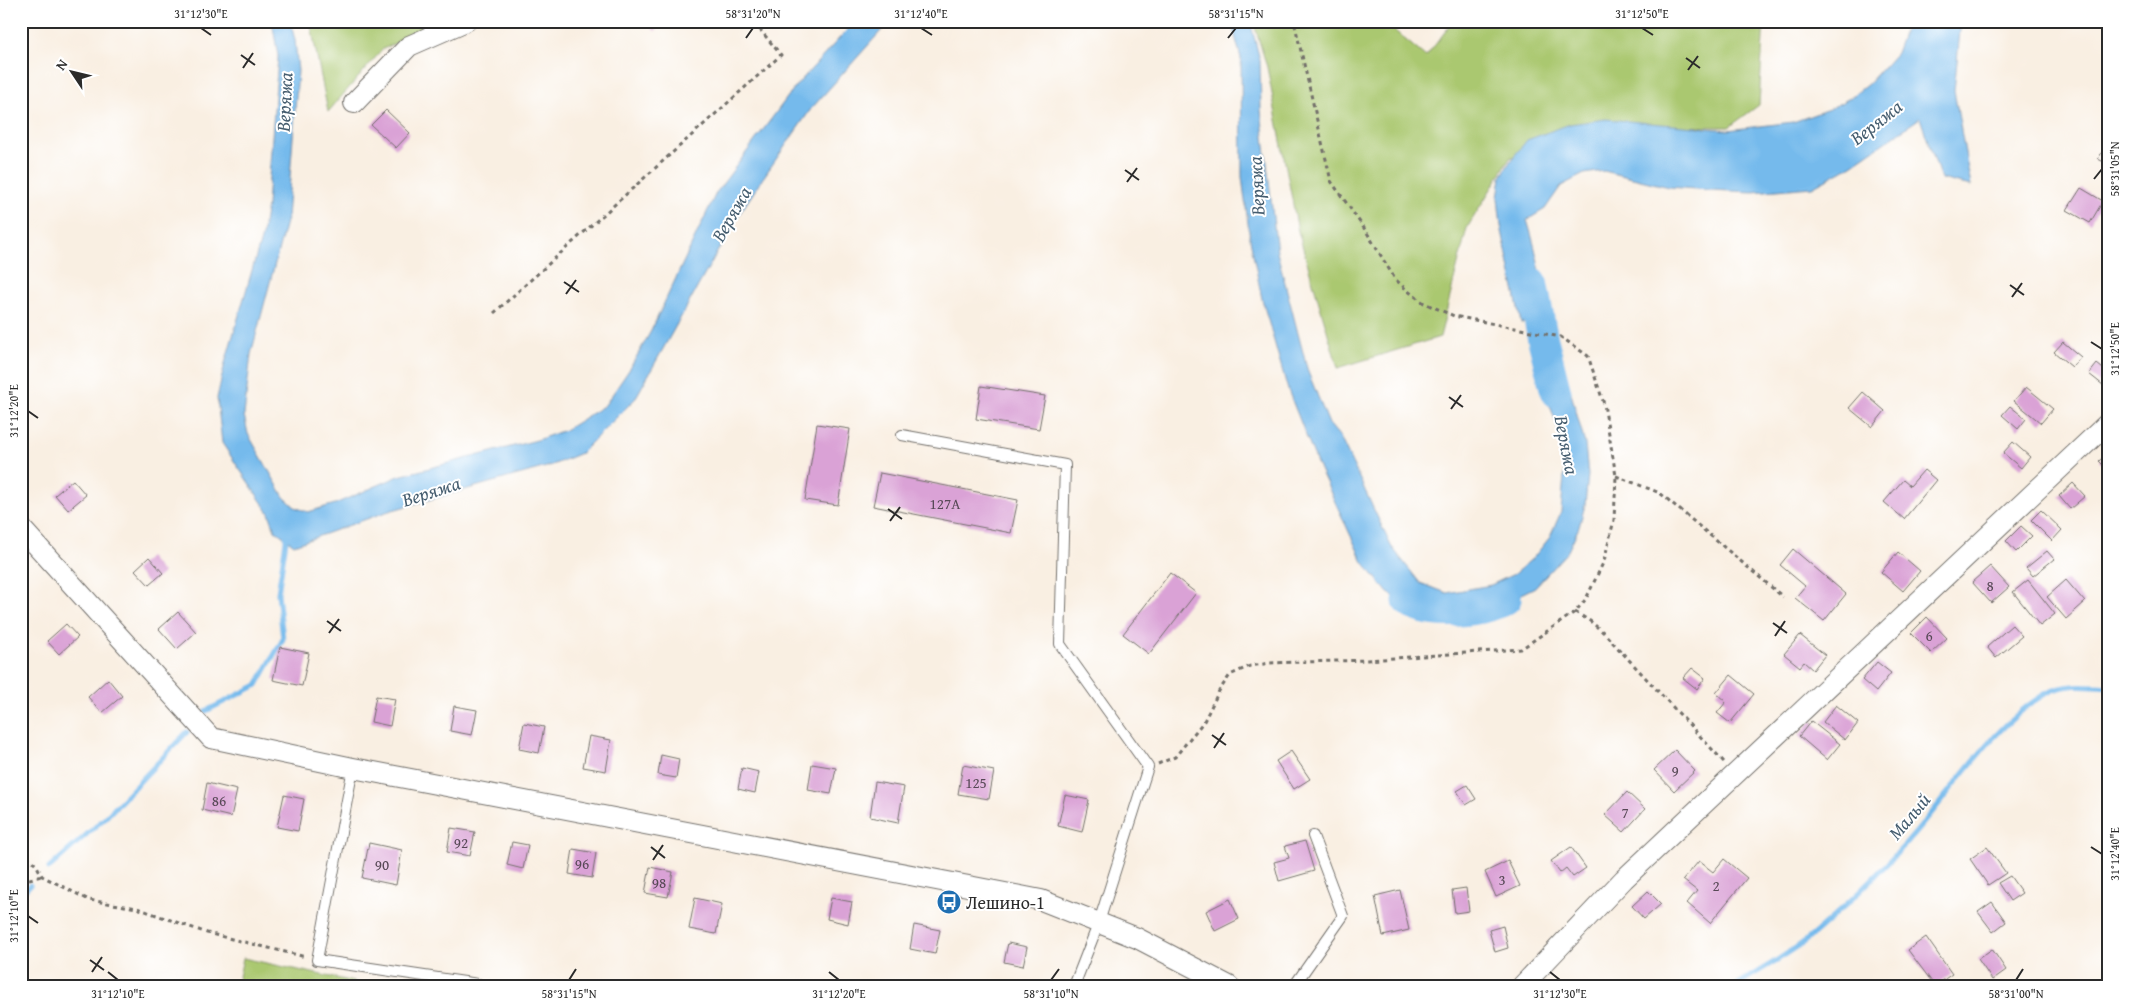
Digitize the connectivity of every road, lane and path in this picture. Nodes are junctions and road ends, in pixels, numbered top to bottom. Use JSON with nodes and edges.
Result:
{"nodes":[{"id":1,"x":466,"y":21,"type":"edge"},
{"id":2,"x":753,"y":21,"type":"edge"},
{"id":3,"x":1294,"y":21,"type":"edge"},
{"id":4,"x":354,"y":104,"type":"dead end"},
{"id":5,"x":494,"y":312,"type":"dead end"},
{"id":6,"x":2108,"y":423,"type":"edge"},
{"id":7,"x":902,"y":435,"type":"dead end"},
{"id":8,"x":1616,"y":476,"type":"junction"},
{"id":9,"x":21,"y":528,"type":"edge"},
{"id":10,"x":1783,"y":597,"type":"dead end"},
{"id":11,"x":1575,"y":612,"type":"junction"},
{"id":12,"x":1148,"y":767,"type":"junction"},
{"id":13,"x":353,"y":768,"type":"junction"},
{"id":14,"x":1736,"y":774,"type":"junction"},
{"id":15,"x":1313,"y":836,"type":"dead end"},
{"id":16,"x":21,"y":850,"type":"edge"},
{"id":17,"x":42,"y":876,"type":"junction"},
{"id":18,"x":21,"y":881,"type":"edge"},
{"id":19,"x":1099,"y":922,"type":"junction"},
{"id":20,"x":317,"y":960,"type":"junction"},
{"id":21,"x":478,"y":985,"type":"edge"},
{"id":22,"x":489,"y":986,"type":"edge"},
{"id":23,"x":1074,"y":986,"type":"edge"},
{"id":24,"x":1229,"y":986,"type":"edge"},
{"id":25,"x":1294,"y":986,"type":"edge"},
{"id":26,"x":1522,"y":986,"type":"edge"}],
"edges":[{"from":1,"to":4,"type":"street"},
{"from":2,"to":5,"type":"path"},
{"from":3,"to":8,"type":"path"},
{"from":6,"to":14,"type":"street"},
{"from":7,"to":12,"type":"lane"},
{"from":8,"to":10,"type":"path"},
{"from":8,"to":11,"type":"path"},
{"from":9,"to":13,"type":"street"},
{"from":11,"to":12,"type":"path"},
{"from":11,"to":14,"type":"path"},
{"from":12,"to":19,"type":"lane"},
{"from":13,"to":19,"type":"street"},
{"from":13,"to":20,"type":"lane"},
{"from":14,"to":26,"type":"street"},
{"from":15,"to":25,"type":"lane"},
{"from":16,"to":17,"type":"path"},
{"from":17,"to":18,"type":"path"},
{"from":17,"to":20,"type":"path"},
{"from":19,"to":23,"type":"lane"},
{"from":19,"to":24,"type":"street"},
{"from":20,"to":21,"type":"lane"},
{"from":21,"to":22,"type":"lane"}]}
